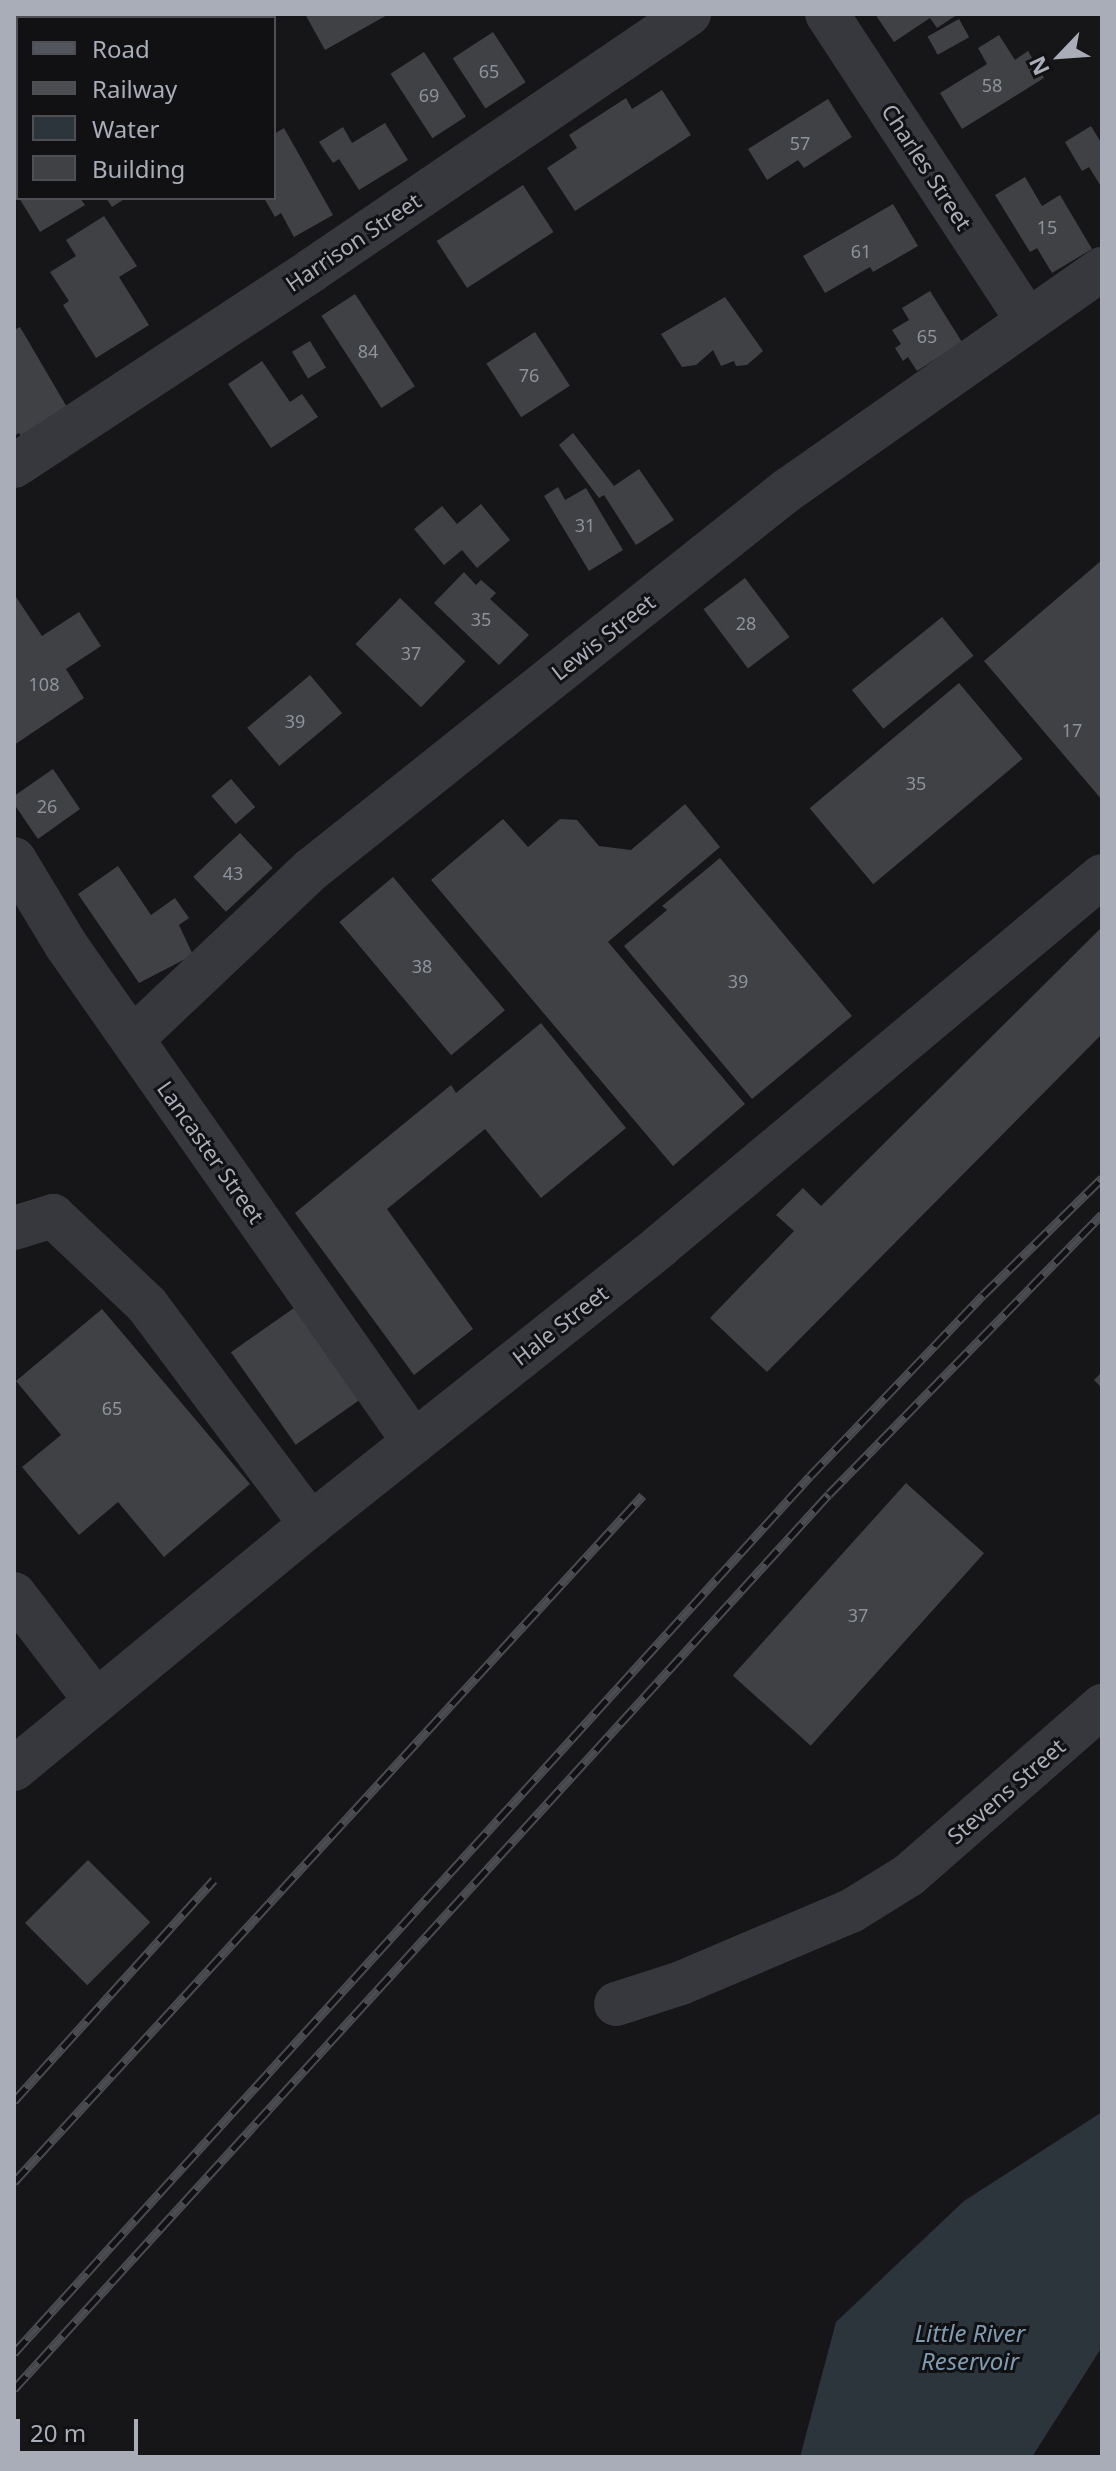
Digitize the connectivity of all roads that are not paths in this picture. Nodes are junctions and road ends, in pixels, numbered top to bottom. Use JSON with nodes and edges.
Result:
{"nodes":[{"id":1,"x":689,"y":14,"type":"edge"},
{"id":2,"x":827,"y":14,"type":"edge"},
{"id":3,"x":1102,"y":269,"type":"edge"},
{"id":4,"x":1027,"y":320,"type":"junction"},
{"id":5,"x":14,"y":466,"type":"edge"},
{"id":6,"x":14,"y":859,"type":"edge"},
{"id":7,"x":1102,"y":876,"type":"edge"},
{"id":8,"x":132,"y":1039,"type":"junction"},
{"id":9,"x":14,"y":1228,"type":"edge"},
{"id":10,"x":414,"y":1442,"type":"junction"},
{"id":11,"x":311,"y":1524,"type":"junction"},
{"id":12,"x":14,"y":1594,"type":"edge"},
{"id":13,"x":96,"y":1701,"type":"junction"},
{"id":14,"x":1102,"y":1706,"type":"edge"},
{"id":15,"x":14,"y":1769,"type":"edge"},
{"id":16,"x":616,"y":2004,"type":"dead end"}],
"edges":[{"from":1,"to":5,"type":"street","name":"Harrison Street"},
{"from":2,"to":4,"type":"street","name":"Charles Street"},
{"from":3,"to":4,"type":"street","name":"Lewis Street"},
{"from":4,"to":8,"type":"street","name":"Lewis Street"},
{"from":6,"to":8,"type":"street","name":"Lancaster Street"},
{"from":7,"to":10,"type":"street","name":"Hale Street"},
{"from":8,"to":10,"type":"street","name":"Lancaster Street"},
{"from":9,"to":11,"type":"street"},
{"from":10,"to":11,"type":"street","name":"Hale Street"},
{"from":11,"to":13,"type":"street","name":"Hale Street"},
{"from":12,"to":13,"type":"street"},
{"from":13,"to":15,"type":"street","name":"Hale Street"},
{"from":14,"to":16,"type":"street","name":"Stevens Street"}]}
